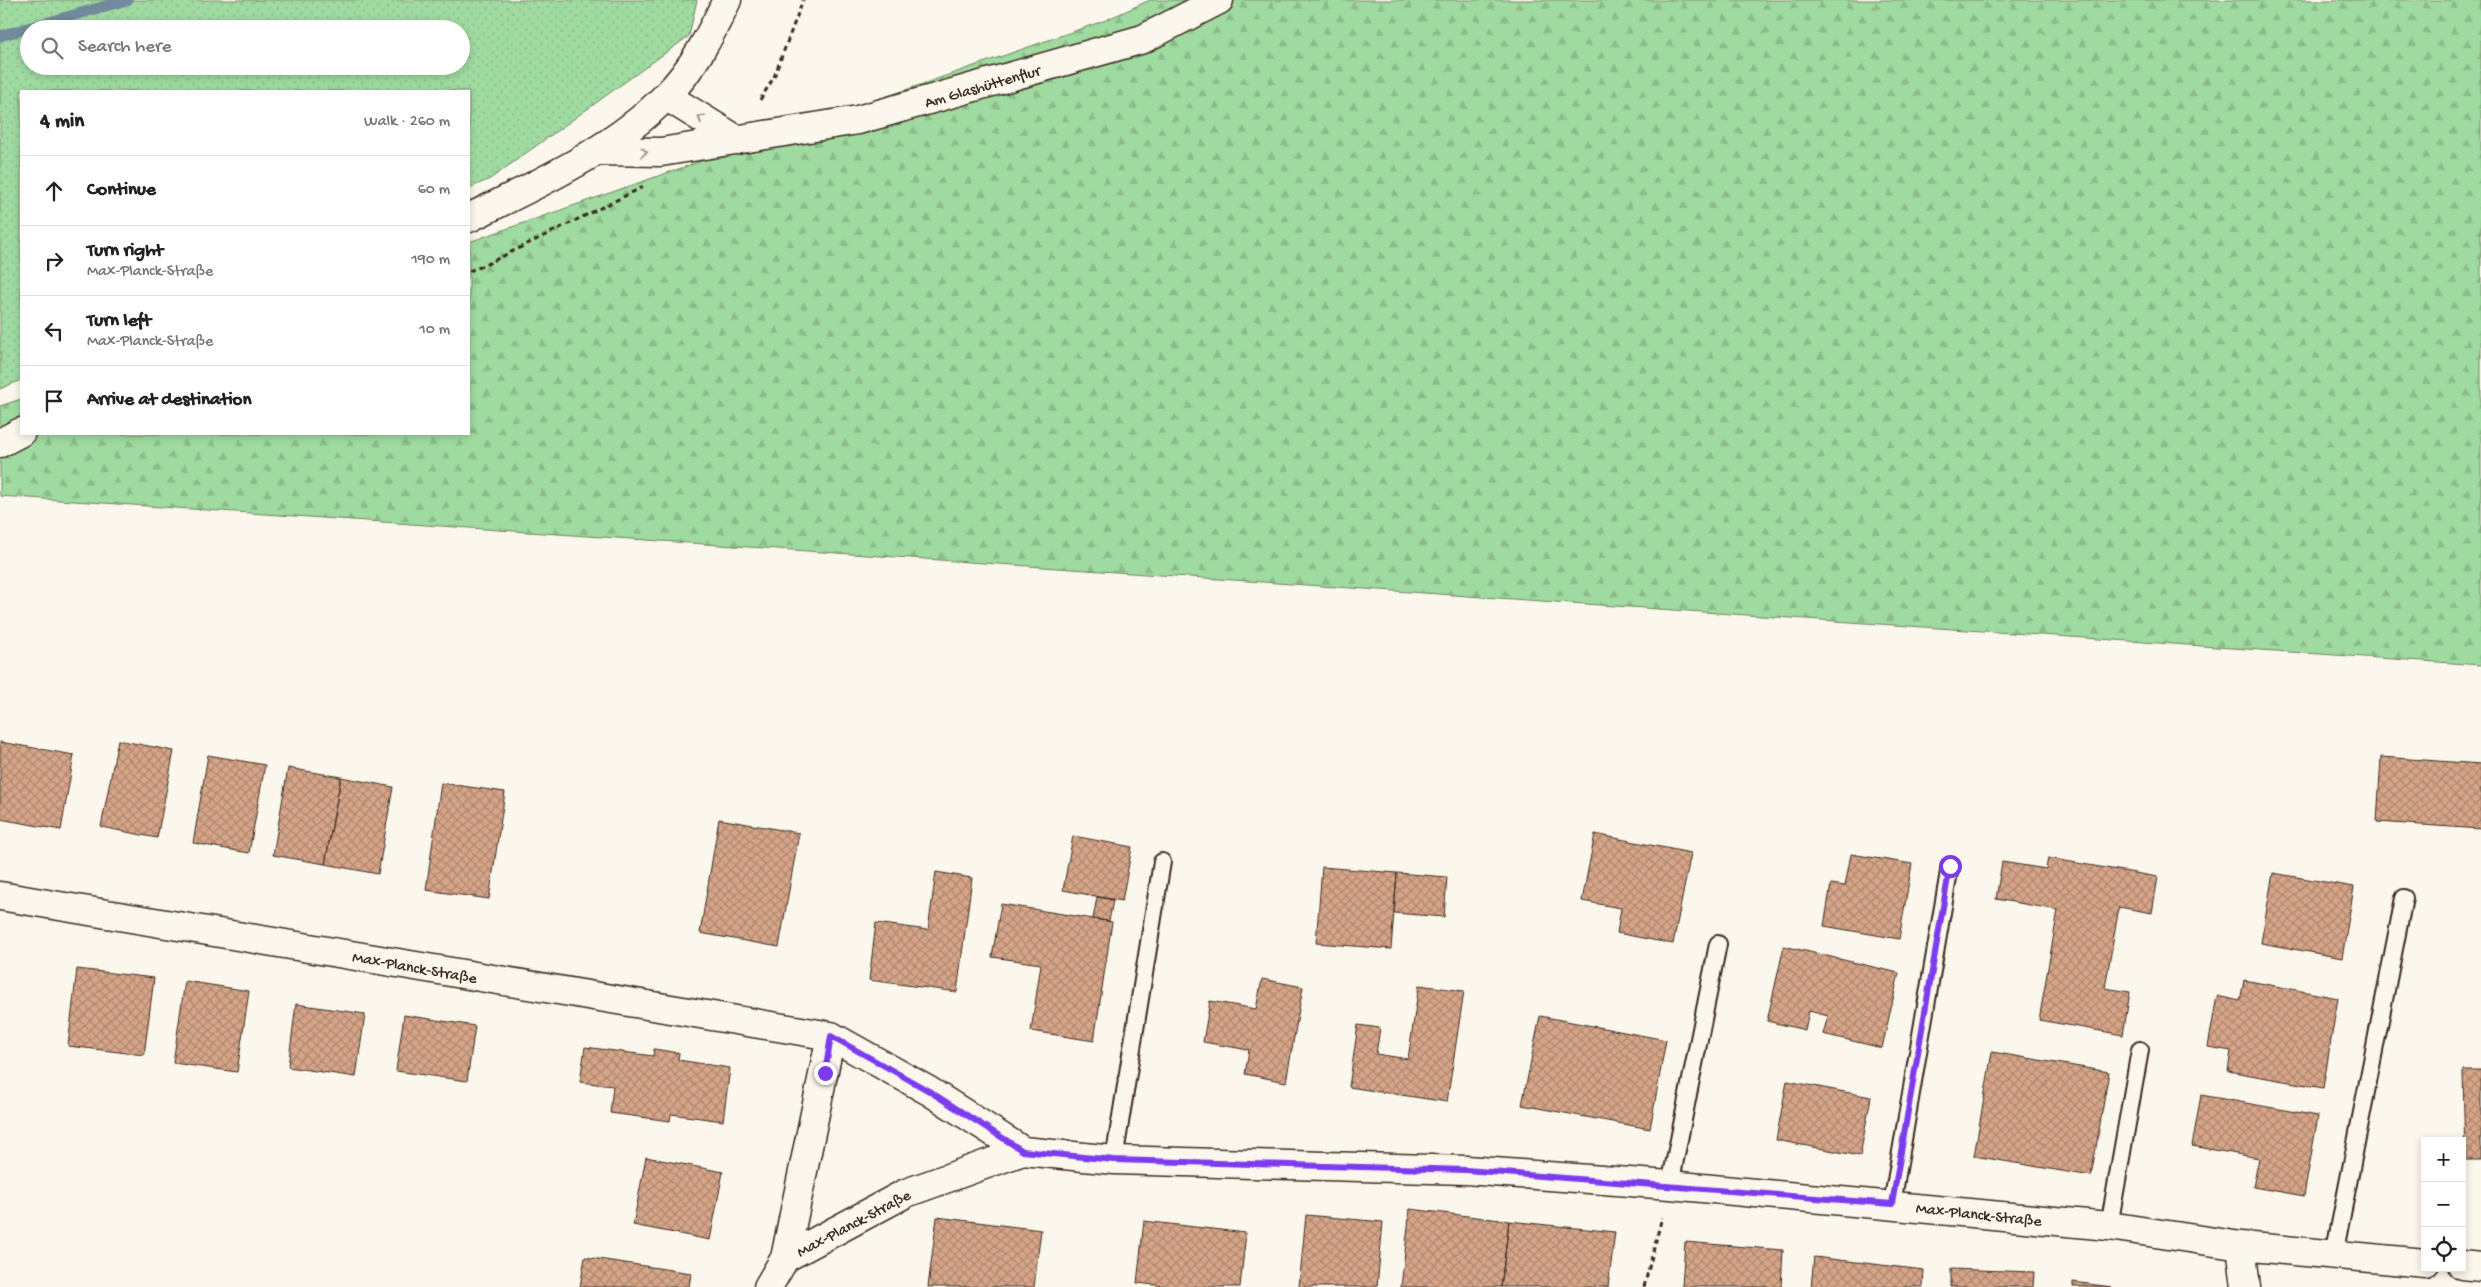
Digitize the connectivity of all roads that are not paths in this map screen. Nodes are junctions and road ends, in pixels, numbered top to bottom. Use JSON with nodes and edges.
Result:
{"nodes":[{"id":1,"x":726,"y":0,"type":"edge"},
{"id":2,"x":1218,"y":0,"type":"edge"},
{"id":3,"x":666,"y":96,"type":"junction"},
{"id":4,"x":737,"y":140,"type":"junction"},
{"id":5,"x":596,"y":151,"type":"junction"},
{"id":6,"x":470,"y":217,"type":"edge"},
{"id":7,"x":20,"y":433,"type":"edge"},
{"id":8,"x":0,"y":444,"type":"edge"},
{"id":9,"x":1162,"y":862,"type":"dead end"},
{"id":10,"x":1950,"y":866,"type":"dead end"},
{"id":11,"x":0,"y":896,"type":"edge"},
{"id":12,"x":2404,"y":898,"type":"dead end"},
{"id":13,"x":1718,"y":944,"type":"dead end"},
{"id":14,"x":831,"y":1036,"type":"junction"},
{"id":15,"x":2140,"y":1050,"type":"dead end"},
{"id":16,"x":1023,"y":1151,"type":"junction"},
{"id":17,"x":1114,"y":1160,"type":"junction"},
{"id":18,"x":1670,"y":1185,"type":"junction"},
{"id":19,"x":1892,"y":1204,"type":"junction"},
{"id":20,"x":2109,"y":1226,"type":"junction"},
{"id":21,"x":2241,"y":1246,"type":"junction"},
{"id":22,"x":2334,"y":1255,"type":"junction"},
{"id":23,"x":785,"y":1258,"type":"junction"},
{"id":24,"x":2421,"y":1262,"type":"edge"},
{"id":25,"x":2466,"y":1266,"type":"edge"},
{"id":26,"x":2481,"y":1267,"type":"edge"},
{"id":27,"x":768,"y":1287,"type":"edge"},
{"id":28,"x":2246,"y":1287,"type":"edge"}],
"edges":[{"from":1,"to":3,"type":"street"},
{"from":2,"to":4,"type":"street","name":"Am Glashüttenflur"},
{"from":4,"to":3,"type":"street","one_way":true},
{"from":3,"to":5,"type":"street"},
{"from":5,"to":4,"type":"street","name":"Am Glashüttenflur","one_way":true},
{"from":5,"to":6,"type":"street"},
{"from":7,"to":8,"type":"street"},
{"from":9,"to":17,"type":"lane"},
{"from":10,"to":19,"type":"lane"},
{"from":11,"to":14,"type":"street","name":"Max-Planck-Straße"},
{"from":12,"to":22,"type":"lane"},
{"from":13,"to":18,"type":"lane"},
{"from":14,"to":16,"type":"street","name":"Max-Planck-Straße"},
{"from":14,"to":23,"type":"street","name":"Max-Planck-Straße"},
{"from":15,"to":20,"type":"lane"},
{"from":16,"to":17,"type":"street","name":"Max-Planck-Straße"},
{"from":16,"to":23,"type":"street","name":"Max-Planck-Straße"},
{"from":17,"to":18,"type":"street","name":"Max-Planck-Straße"},
{"from":18,"to":19,"type":"street","name":"Max-Planck-Straße"},
{"from":19,"to":20,"type":"street","name":"Max-Planck-Straße"},
{"from":20,"to":21,"type":"street","name":"Max-Planck-Straße"},
{"from":21,"to":22,"type":"street","name":"Max-Planck-Straße"},
{"from":21,"to":28,"type":"street"},
{"from":22,"to":24,"type":"street","name":"Max-Planck-Straße"},
{"from":23,"to":27,"type":"street"},
{"from":25,"to":26,"type":"street"}]}
